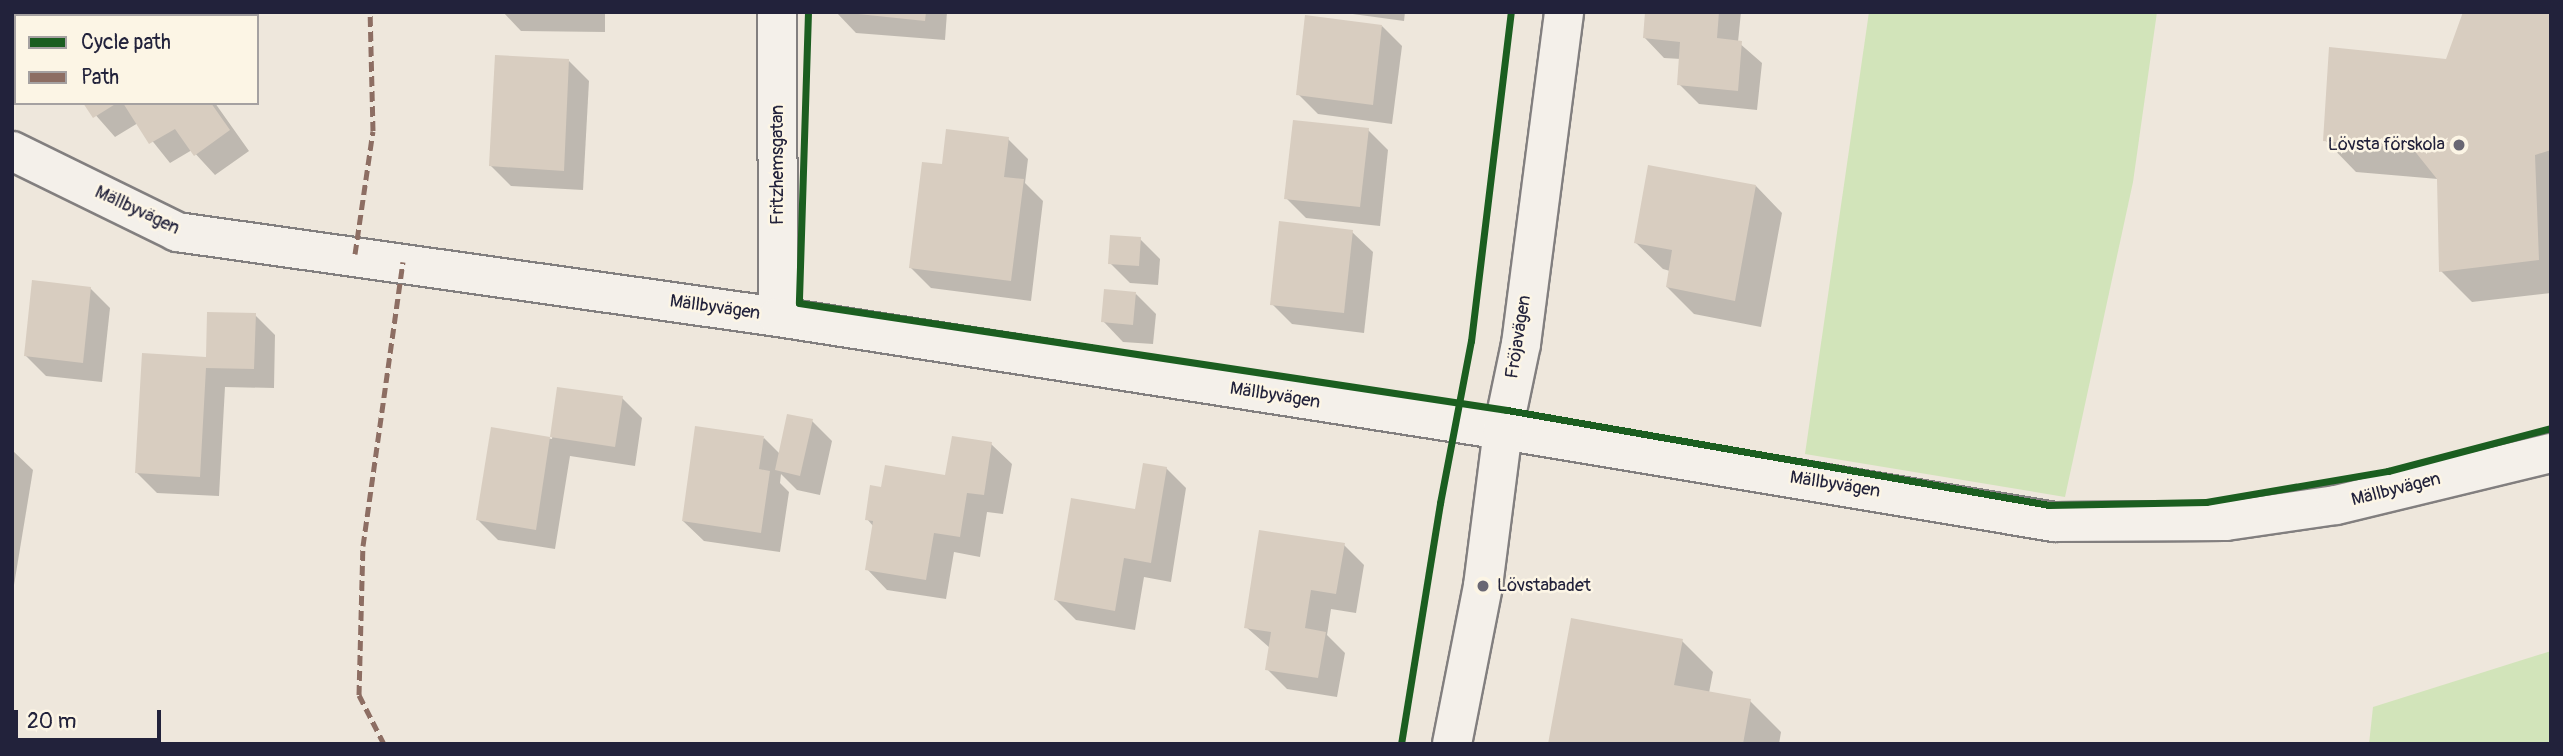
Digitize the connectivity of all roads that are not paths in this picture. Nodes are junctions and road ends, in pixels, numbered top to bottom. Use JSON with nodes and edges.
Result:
{"nodes":[{"id":1,"x":778,"y":12,"type":"edge"},
{"id":2,"x":1564,"y":12,"type":"edge"},
{"id":3,"x":12,"y":151,"type":"edge"},
{"id":4,"x":778,"y":317,"type":"junction"},
{"id":5,"x":1503,"y":430,"type":"junction"},
{"id":6,"x":2551,"y":453,"type":"edge"},
{"id":7,"x":1452,"y":744,"type":"edge"}],
"edges":[{"from":1,"to":4,"type":"street","name":"Fritzhemsgatan"},
{"from":2,"to":5,"type":"street","name":"Fröjavägen"},
{"from":3,"to":4,"type":"street","name":"Mällbyvägen"},
{"from":4,"to":5,"type":"street","name":"Mällbyvägen"},
{"from":5,"to":6,"type":"street","name":"Mällbyvägen"},
{"from":5,"to":7,"type":"street","name":"Fröjavägen"}]}
